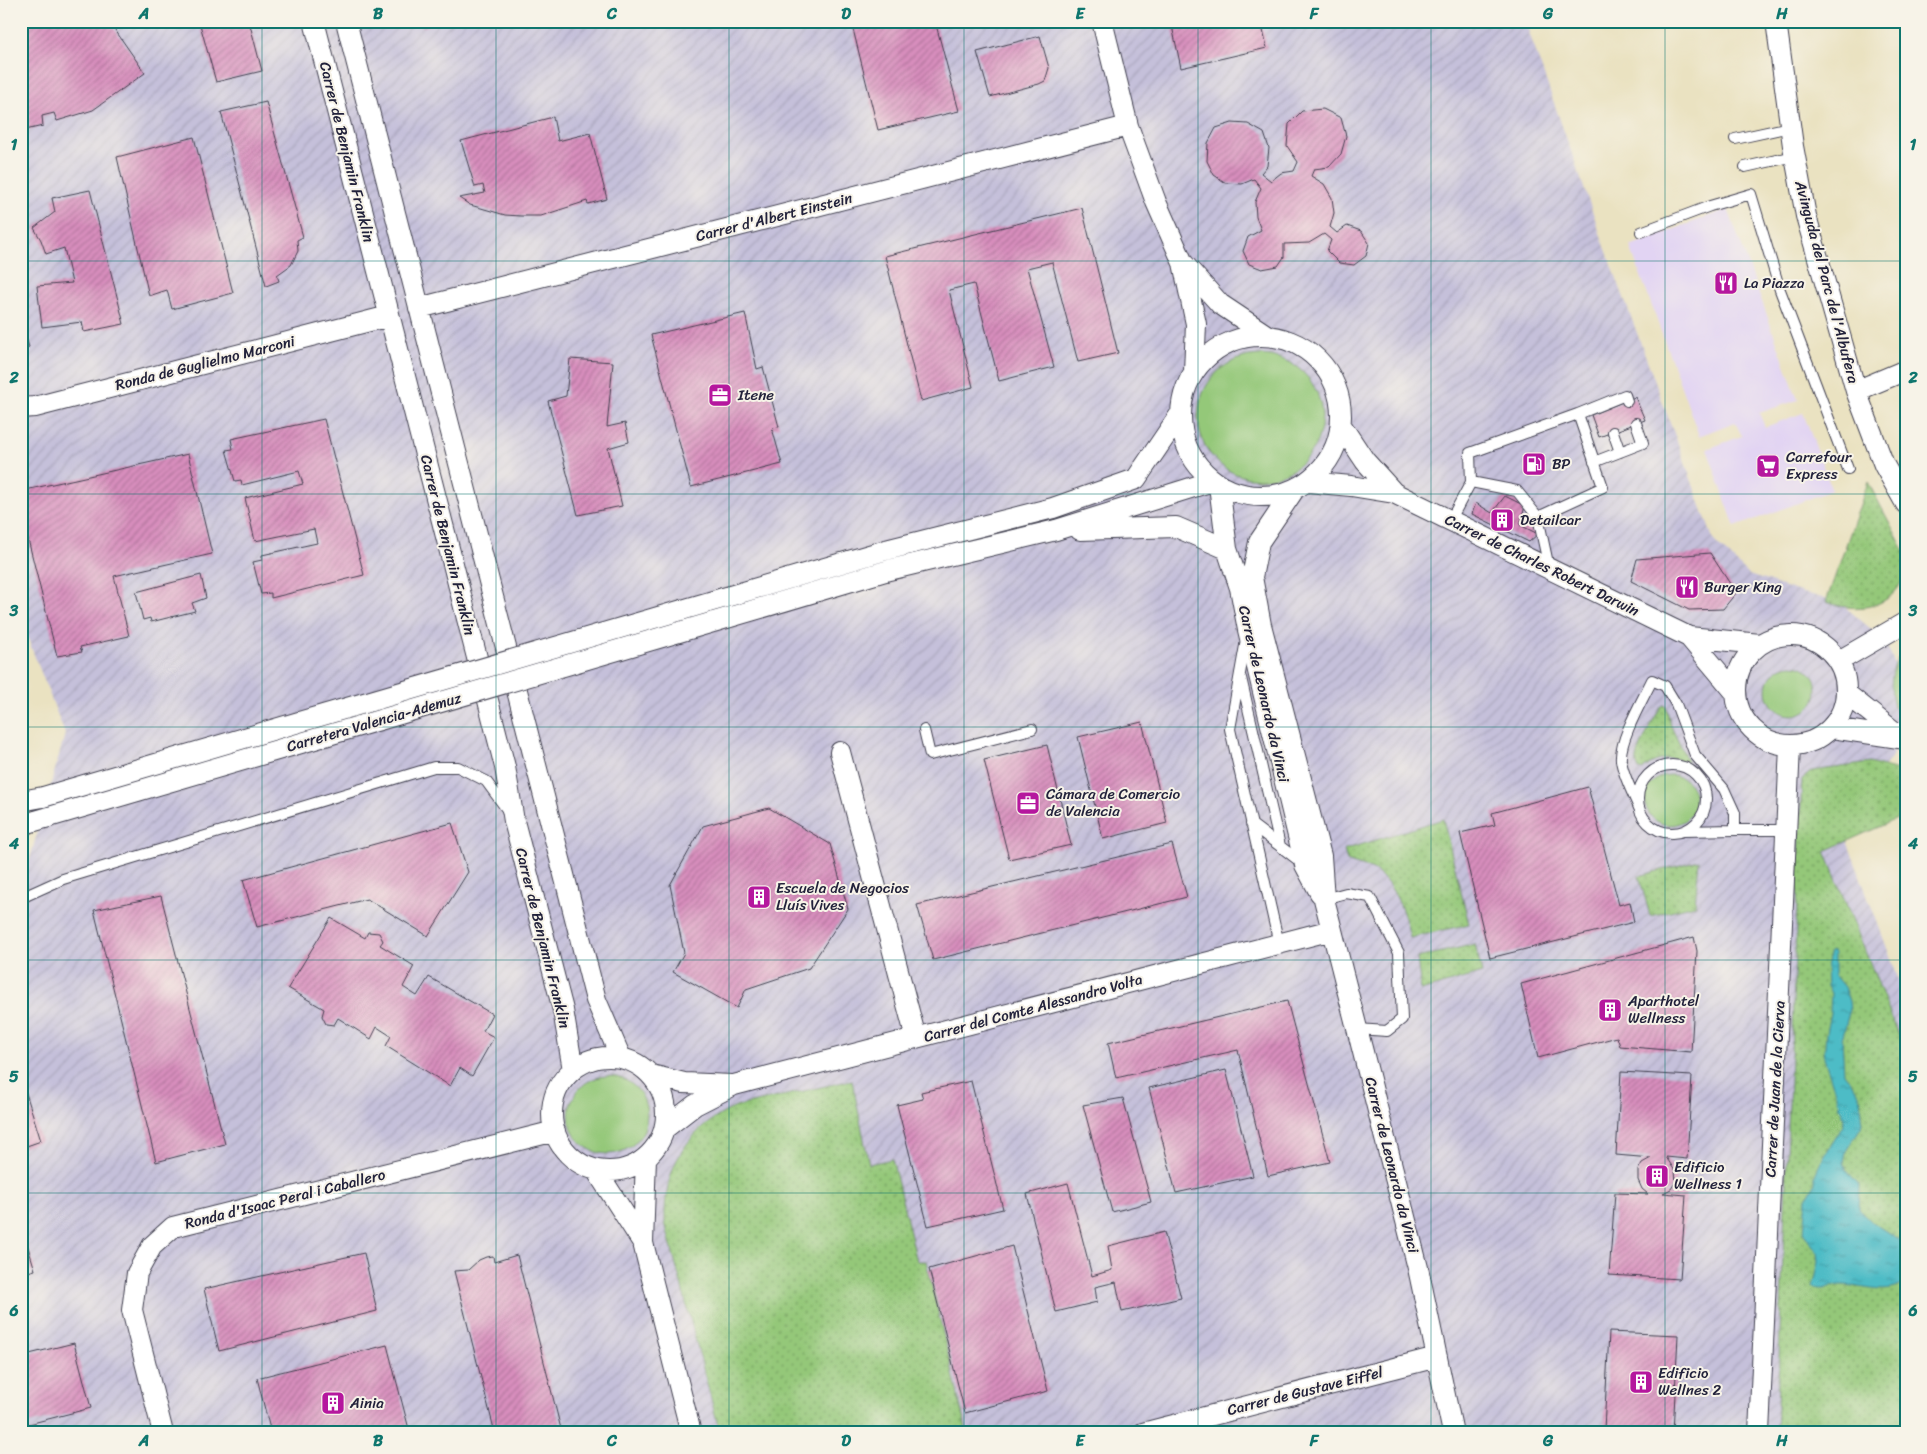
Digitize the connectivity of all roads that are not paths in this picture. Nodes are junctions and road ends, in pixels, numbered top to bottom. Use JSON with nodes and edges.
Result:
{"nodes":[{"id":1,"x":314,"y":21,"type":"edge"},
{"id":2,"x":346,"y":21,"type":"edge"},
{"id":3,"x":1102,"y":21,"type":"edge"},
{"id":4,"x":1776,"y":21,"type":"edge"},
{"id":5,"x":1128,"y":126,"type":"junction"},
{"id":6,"x":1790,"y":127,"type":"junction"},
{"id":7,"x":1735,"y":139,"type":"dead end"},
{"id":8,"x":1794,"y":156,"type":"junction"},
{"id":9,"x":1745,"y":167,"type":"dead end"},
{"id":10,"x":1641,"y":232,"type":"dead end"},
{"id":11,"x":1183,"y":263,"type":"junction"},
{"id":12,"x":420,"y":308,"type":"junction"},
{"id":13,"x":389,"y":316,"type":"junction"},
{"id":14,"x":1268,"y":336,"type":"junction"},
{"id":15,"x":1906,"y":370,"type":"edge"},
{"id":16,"x":1194,"y":372,"type":"junction"},
{"id":17,"x":1856,"y":391,"type":"junction"},
{"id":18,"x":1627,"y":401,"type":"dead end"},
{"id":19,"x":21,"y":408,"type":"edge"},
{"id":20,"x":1181,"y":413,"type":"junction"},
{"id":21,"x":1578,"y":414,"type":"junction"},
{"id":22,"x":1636,"y":424,"type":"dead end"},
{"id":23,"x":1341,"y":425,"type":"junction"},
{"id":24,"x":1613,"y":432,"type":"dead end"},
{"id":25,"x":1620,"y":452,"type":"junction"},
{"id":26,"x":1594,"y":462,"type":"junction"},
{"id":27,"x":1848,"y":469,"type":"dead end"},
{"id":28,"x":1471,"y":482,"type":"junction"},
{"id":29,"x":1216,"y":483,"type":"junction"},
{"id":30,"x":1301,"y":486,"type":"junction"},
{"id":31,"x":1394,"y":494,"type":"junction"},
{"id":32,"x":1906,"y":504,"type":"edge"},
{"id":33,"x":1538,"y":517,"type":"junction"},
{"id":34,"x":1450,"y":521,"type":"junction"},
{"id":35,"x":1056,"y":530,"type":"junction"},
{"id":36,"x":1227,"y":549,"type":"junction"},
{"id":37,"x":1549,"y":569,"type":"junction"},
{"id":38,"x":1906,"y":622,"type":"edge"},
{"id":39,"x":1248,"y":630,"type":"junction"},
{"id":40,"x":1690,"y":637,"type":"junction"},
{"id":41,"x":1760,"y":644,"type":"junction"},
{"id":42,"x":1838,"y":661,"type":"junction"},
{"id":43,"x":1240,"y":672,"type":"junction"},
{"id":44,"x":1735,"y":692,"type":"junction"},
{"id":45,"x":1847,"y":694,"type":"junction"},
{"id":46,"x":1832,"y":728,"type":"junction"},
{"id":47,"x":1032,"y":729,"type":"dead end"},
{"id":48,"x":924,"y":730,"type":"dead end"},
{"id":49,"x":1903,"y":740,"type":"edge"},
{"id":50,"x":1790,"y":746,"type":"junction"},
{"id":51,"x":840,"y":752,"type":"dead end"},
{"id":52,"x":21,"y":801,"type":"edge"},
{"id":53,"x":1639,"y":808,"type":"junction"},
{"id":54,"x":514,"y":821,"type":"junction"},
{"id":55,"x":1252,"y":824,"type":"junction"},
{"id":56,"x":21,"y":825,"type":"edge"},
{"id":57,"x":1735,"y":830,"type":"junction"},
{"id":58,"x":1786,"y":830,"type":"junction"},
{"id":59,"x":1683,"y":831,"type":"junction"},
{"id":60,"x":1280,"y":846,"type":"junction"},
{"id":61,"x":1304,"y":865,"type":"junction"},
{"id":62,"x":21,"y":898,"type":"edge"},
{"id":63,"x":1324,"y":899,"type":"junction"},
{"id":64,"x":1332,"y":930,"type":"junction"},
{"id":65,"x":1279,"y":944,"type":"junction"},
{"id":66,"x":1357,"y":1029,"type":"junction"},
{"id":67,"x":916,"y":1038,"type":"junction"},
{"id":68,"x":621,"y":1058,"type":"junction"},
{"id":69,"x":572,"y":1070,"type":"junction"},
{"id":70,"x":651,"y":1075,"type":"junction"},
{"id":71,"x":734,"y":1085,"type":"junction"},
{"id":72,"x":664,"y":1129,"type":"junction"},
{"id":73,"x":554,"y":1131,"type":"junction"},
{"id":74,"x":646,"y":1158,"type":"junction"},
{"id":75,"x":596,"y":1170,"type":"junction"},
{"id":76,"x":643,"y":1243,"type":"junction"},
{"id":77,"x":1437,"y":1357,"type":"junction"},
{"id":78,"x":163,"y":1433,"type":"edge"},
{"id":79,"x":691,"y":1433,"type":"edge"},
{"id":80,"x":1143,"y":1433,"type":"edge"},
{"id":81,"x":1453,"y":1433,"type":"edge"},
{"id":82,"x":1759,"y":1433,"type":"edge"}],
"edges":[{"from":1,"to":13,"type":"street","name":"Carrer de Benjamin Franklin"},
{"from":2,"to":12,"type":"street","name":"Carrer de Benjamin Franklin"},
{"from":3,"to":5,"type":"street"},
{"from":4,"to":6,"type":"street","name":"Avinguda del Parc de l'Albufera"},
{"from":5,"to":11,"type":"street"},
{"from":5,"to":12,"type":"street","name":"Carrer d'Albert Einstein"},
{"from":6,"to":7,"type":"lane"},
{"from":6,"to":8,"type":"street","name":"Avinguda del Parc de l'Albufera"},
{"from":8,"to":9,"type":"lane"},
{"from":8,"to":17,"type":"street","name":"Avinguda del Parc de l'Albufera"},
{"from":10,"to":27,"type":"lane"},
{"from":11,"to":14,"type":"street"},
{"from":11,"to":16,"type":"street"},
{"from":12,"to":68,"type":"street","name":"Carrer de Benjamin Franklin"},
{"from":13,"to":19,"type":"street","name":"Ronda de Guglielmo Marconi"},
{"from":13,"to":54,"type":"street","name":"Carrer de Benjamin Franklin"},
{"from":14,"to":16,"type":"street"},
{"from":14,"to":23,"type":"street"},
{"from":15,"to":17,"type":"street"},
{"from":16,"to":20,"type":"street"},
{"from":17,"to":32,"type":"street","name":"Avinguda del Parc de l'Albufera"},
{"from":18,"to":21,"type":"lane"},
{"from":20,"to":29,"type":"street"},
{"from":20,"to":52,"type":"street","name":"Carretera Valencia-Ademuz","bridge":true},
{"from":21,"to":26,"type":"lane"},
{"from":21,"to":28,"type":"lane"},
{"from":22,"to":25,"type":"lane"},
{"from":23,"to":30,"type":"street"},
{"from":23,"to":31,"type":"street","name":"Carrer de Charles Robert Darwin"},
{"from":24,"to":25,"type":"lane"},
{"from":25,"to":26,"type":"lane"},
{"from":26,"to":33,"type":"lane"},
{"from":28,"to":33,"type":"lane"},
{"from":28,"to":34,"type":"lane"},
{"from":29,"to":30,"type":"street"},
{"from":29,"to":35,"type":"street"},
{"from":29,"to":36,"type":"street","name":"Carrer de Leonardo da Vinci"},
{"from":30,"to":31,"type":"street","name":"Carrer de Charles Robert Darwin"},
{"from":30,"to":63,"type":"street","name":"Carrer de Leonardo da Vinci"},
{"from":31,"to":34,"type":"street","name":"Carrer de Charles Robert Darwin"},
{"from":33,"to":37,"type":"lane"},
{"from":34,"to":37,"type":"street","name":"Carrer de Charles Robert Darwin"},
{"from":35,"to":36,"type":"street"},
{"from":35,"to":56,"type":"street","name":"Carretera Valencia-Ademuz","bridge":true},
{"from":36,"to":39,"type":"street","name":"Carrer de Leonardo da Vinci"},
{"from":37,"to":40,"type":"street","name":"Carrer de Charles Robert Darwin"},
{"from":38,"to":42,"type":"street"},
{"from":39,"to":43,"type":"lane"},
{"from":39,"to":61,"type":"street","name":"Carrer de Leonardo da Vinci"},
{"from":40,"to":41,"type":"street","name":"Carrer de Charles Robert Darwin"},
{"from":40,"to":44,"type":"street","name":"Carrer de Charles Robert Darwin"},
{"from":41,"to":42,"type":"street"},
{"from":41,"to":44,"type":"street"},
{"from":42,"to":45,"type":"street"},
{"from":43,"to":55,"type":"lane"},
{"from":43,"to":60,"type":"lane"},
{"from":44,"to":50,"type":"street"},
{"from":45,"to":46,"type":"street"},
{"from":45,"to":49,"type":"street"},
{"from":46,"to":49,"type":"street"},
{"from":46,"to":50,"type":"street"},
{"from":47,"to":48,"type":"lane"},
{"from":50,"to":58,"type":"street","name":"Carrer de Juan de la Cierva"},
{"from":51,"to":67,"type":"street"},
{"from":53,"to":57,"type":"lane"},
{"from":53,"to":59,"type":"lane"},
{"from":53,"to":59,"type":"lane"},
{"from":54,"to":62,"type":"lane"},
{"from":54,"to":69,"type":"street","name":"Carrer de Benjamin Franklin"},
{"from":55,"to":60,"type":"lane"},
{"from":55,"to":65,"type":"lane"},
{"from":57,"to":58,"type":"lane"},
{"from":57,"to":59,"type":"lane"},
{"from":58,"to":82,"type":"street","name":"Carrer de Juan de la Cierva"},
{"from":60,"to":61,"type":"lane"},
{"from":61,"to":63,"type":"street","name":"Carrer de Leonardo da Vinci"},
{"from":63,"to":64,"type":"street","name":"Carrer de Leonardo da Vinci"},
{"from":63,"to":66,"type":"lane"},
{"from":64,"to":65,"type":"street","name":"Carrer del Comte Alessandro Volta"},
{"from":64,"to":66,"type":"street","name":"Carrer de Leonardo da Vinci"},
{"from":65,"to":67,"type":"street","name":"Carrer del Comte Alessandro Volta"},
{"from":66,"to":77,"type":"street","name":"Carrer de Leonardo da Vinci"},
{"from":67,"to":71,"type":"street","name":"Carrer del Comte Alessandro Volta"},
{"from":68,"to":69,"type":"street"},
{"from":68,"to":70,"type":"street"},
{"from":69,"to":73,"type":"street"},
{"from":70,"to":71,"type":"street","name":"Carrer del Comte Alessandro Volta"},
{"from":70,"to":72,"type":"street"},
{"from":71,"to":72,"type":"street","name":"Carrer del Comte Alessandro Volta"},
{"from":72,"to":74,"type":"street"},
{"from":73,"to":75,"type":"street"},
{"from":73,"to":78,"type":"street","name":"Ronda d'Isaac Peral i Caballero"},
{"from":74,"to":75,"type":"street"},
{"from":74,"to":76,"type":"street"},
{"from":75,"to":76,"type":"street"},
{"from":76,"to":79,"type":"street"},
{"from":77,"to":80,"type":"street","name":"Carrer de Gustave Eiffel"},
{"from":77,"to":81,"type":"street","name":"Carrer de Leonardo da Vinci"}]}
